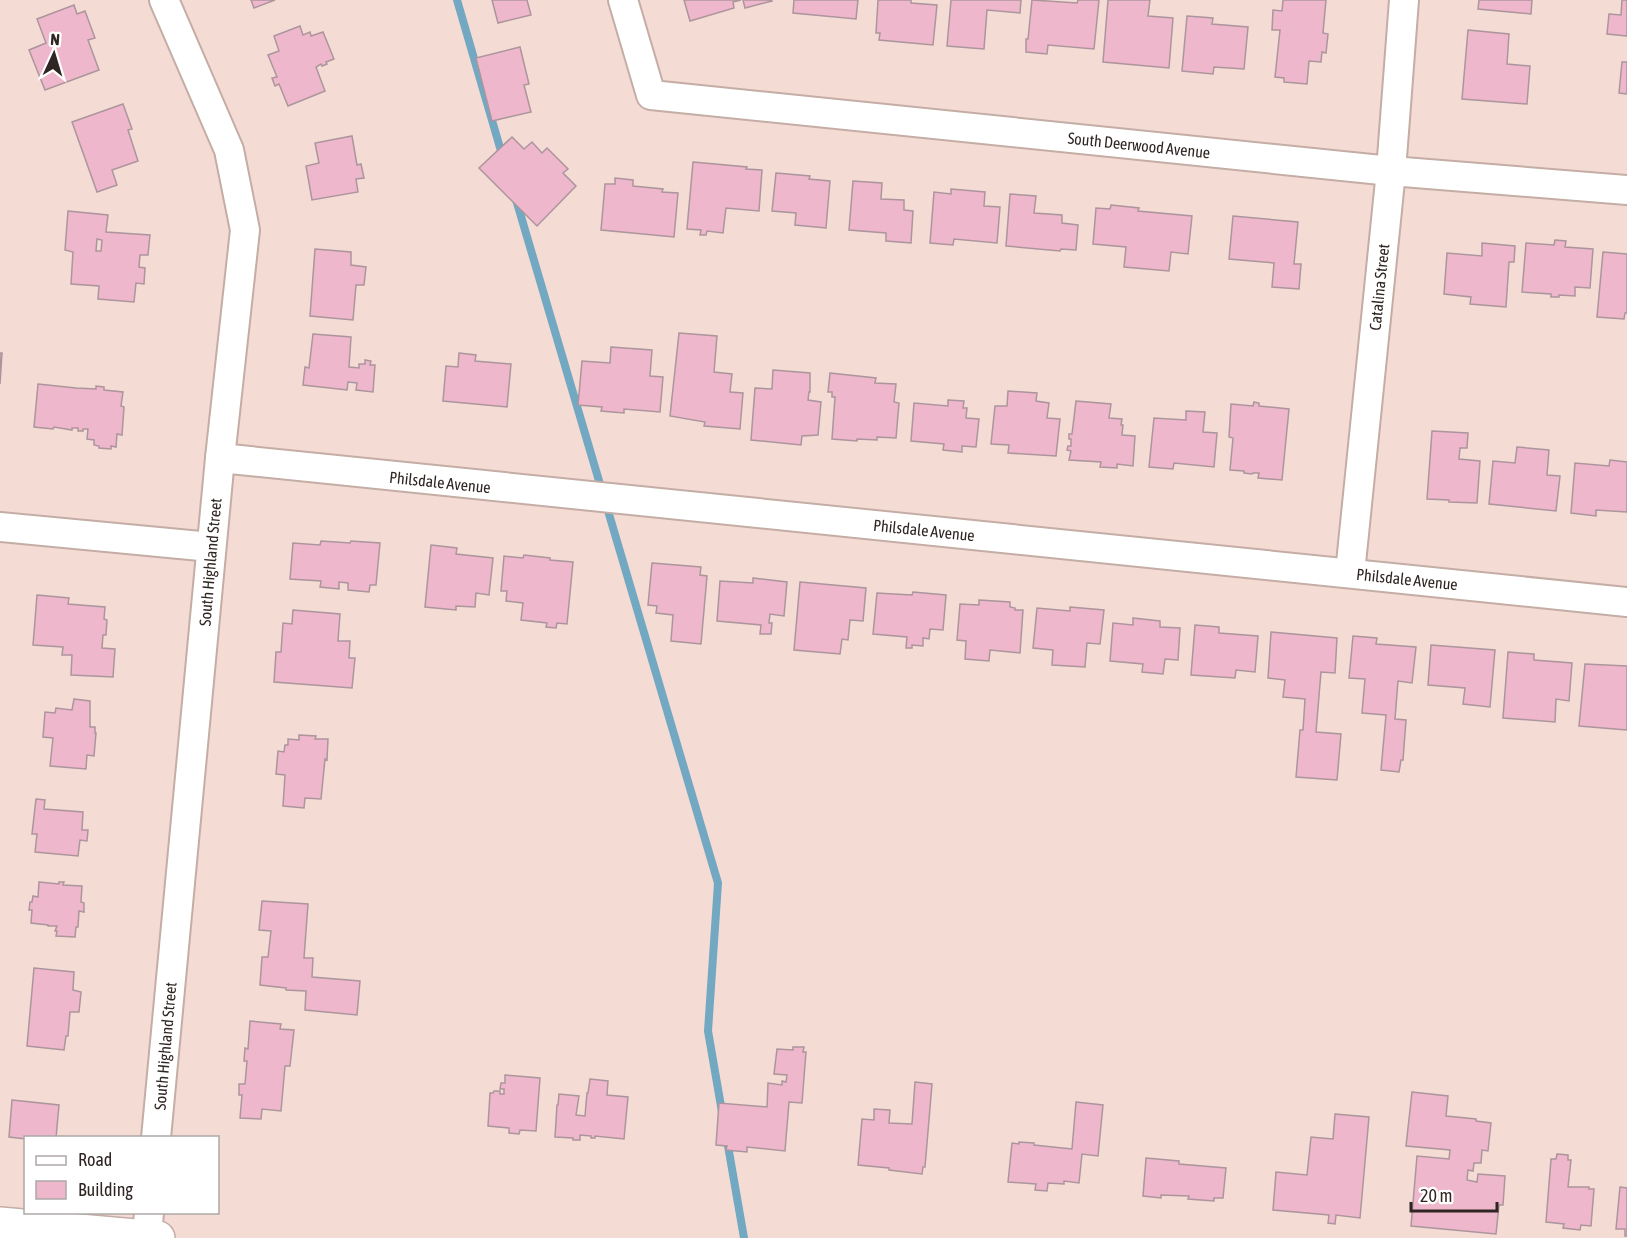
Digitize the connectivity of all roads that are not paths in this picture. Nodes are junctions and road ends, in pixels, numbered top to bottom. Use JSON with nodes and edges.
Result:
{"nodes":[{"id":1,"x":164,"y":0,"type":"edge"},
{"id":2,"x":623,"y":0,"type":"edge"},
{"id":3,"x":1404,"y":0,"type":"edge"},
{"id":4,"x":1391,"y":171,"type":"junction"},
{"id":5,"x":1627,"y":190,"type":"edge"},
{"id":6,"x":220,"y":458,"type":"junction"},
{"id":7,"x":0,"y":527,"type":"edge"},
{"id":8,"x":212,"y":547,"type":"junction"},
{"id":9,"x":1350,"y":573,"type":"junction"},
{"id":10,"x":1627,"y":602,"type":"edge"},
{"id":11,"x":156,"y":1136,"type":"edge"},
{"id":12,"x":0,"y":1224,"type":"edge"},
{"id":13,"x":151,"y":1229,"type":"edge"}],
"edges":[{"from":1,"to":6,"type":"street","name":"South Highland Street"},
{"from":2,"to":4,"type":"street","name":"South Deerwood Avenue"},
{"from":3,"to":4,"type":"street","name":"Catalina Street"},
{"from":4,"to":5,"type":"street","name":"South Deerwood Avenue"},
{"from":4,"to":9,"type":"street","name":"Catalina Street"},
{"from":6,"to":8,"type":"street","name":"South Highland Street"},
{"from":6,"to":9,"type":"street","name":"Philsdale Avenue"},
{"from":7,"to":8,"type":"street"},
{"from":8,"to":11,"type":"street","name":"South Highland Street"},
{"from":9,"to":10,"type":"street","name":"Philsdale Avenue"},
{"from":12,"to":13,"type":"main road"}]}
